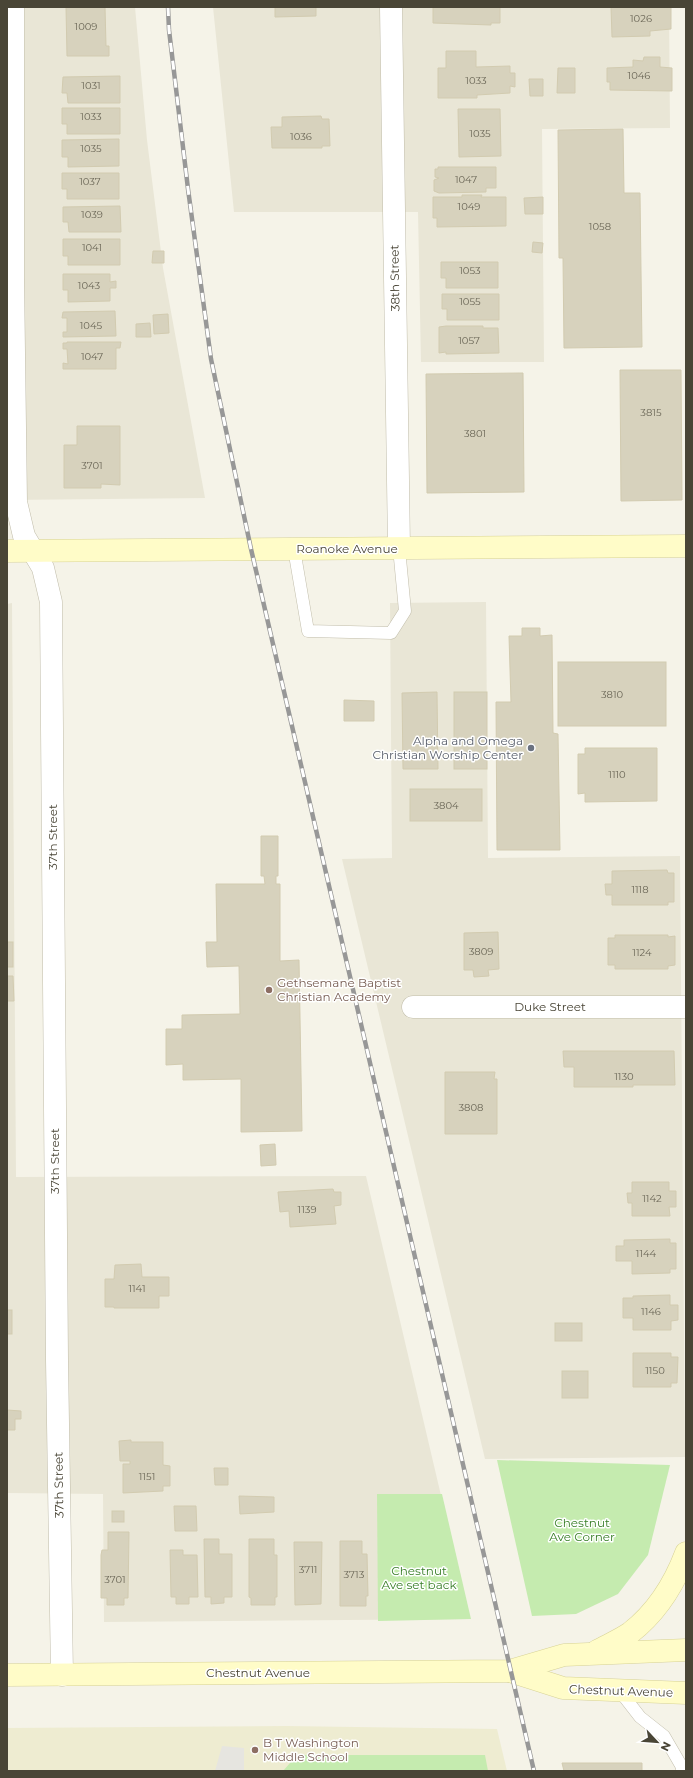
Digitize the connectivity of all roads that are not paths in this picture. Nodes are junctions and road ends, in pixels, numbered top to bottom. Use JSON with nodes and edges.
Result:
{"nodes":[{"id":1,"x":13,"y":7,"type":"edge"},
{"id":2,"x":391,"y":7,"type":"edge"},
{"id":3,"x":686,"y":546,"type":"edge"},
{"id":4,"x":399,"y":548,"type":"junction"},
{"id":5,"x":294,"y":549,"type":"junction"},
{"id":6,"x":7,"y":551,"type":"edge"},
{"id":7,"x":33,"y":551,"type":"junction"},
{"id":8,"x":413,"y":1007,"type":"dead end"},
{"id":9,"x":686,"y":1007,"type":"edge"},
{"id":10,"x":686,"y":1553,"type":"edge"},
{"id":11,"x":686,"y":1650,"type":"edge"},
{"id":12,"x":593,"y":1654,"type":"junction"},
{"id":13,"x":510,"y":1671,"type":"junction"},
{"id":14,"x":7,"y":1675,"type":"edge"},
{"id":15,"x":62,"y":1675,"type":"junction"},
{"id":16,"x":619,"y":1690,"type":"junction"},
{"id":17,"x":686,"y":1693,"type":"edge"},
{"id":18,"x":682,"y":1771,"type":"edge"}],
"edges":[{"from":1,"to":7,"type":"street","name":"37th Street"},
{"from":2,"to":4,"type":"street","name":"38th Street"},
{"from":3,"to":4,"type":"main road","name":"Roanoke Avenue"},
{"from":4,"to":5,"type":"main road","name":"Roanoke Avenue"},
{"from":4,"to":5,"type":"lane"},
{"from":5,"to":7,"type":"main road","name":"Roanoke Avenue"},
{"from":6,"to":7,"type":"main road","name":"Roanoke Avenue"},
{"from":7,"to":15,"type":"street","name":"37th Street"},
{"from":8,"to":9,"type":"street","name":"Duke Street"},
{"from":10,"to":12,"type":"main road"},
{"from":11,"to":12,"type":"main road","name":"Chestnut Avenue"},
{"from":12,"to":13,"type":"main road","name":"Chestnut Avenue"},
{"from":13,"to":15,"type":"main road","name":"Chestnut Avenue"},
{"from":13,"to":16,"type":"main road","name":"Chestnut Avenue"},
{"from":14,"to":15,"type":"main road","name":"Chestnut Avenue"},
{"from":16,"to":17,"type":"main road","name":"Chestnut Avenue"},
{"from":16,"to":18,"type":"lane"}]}
